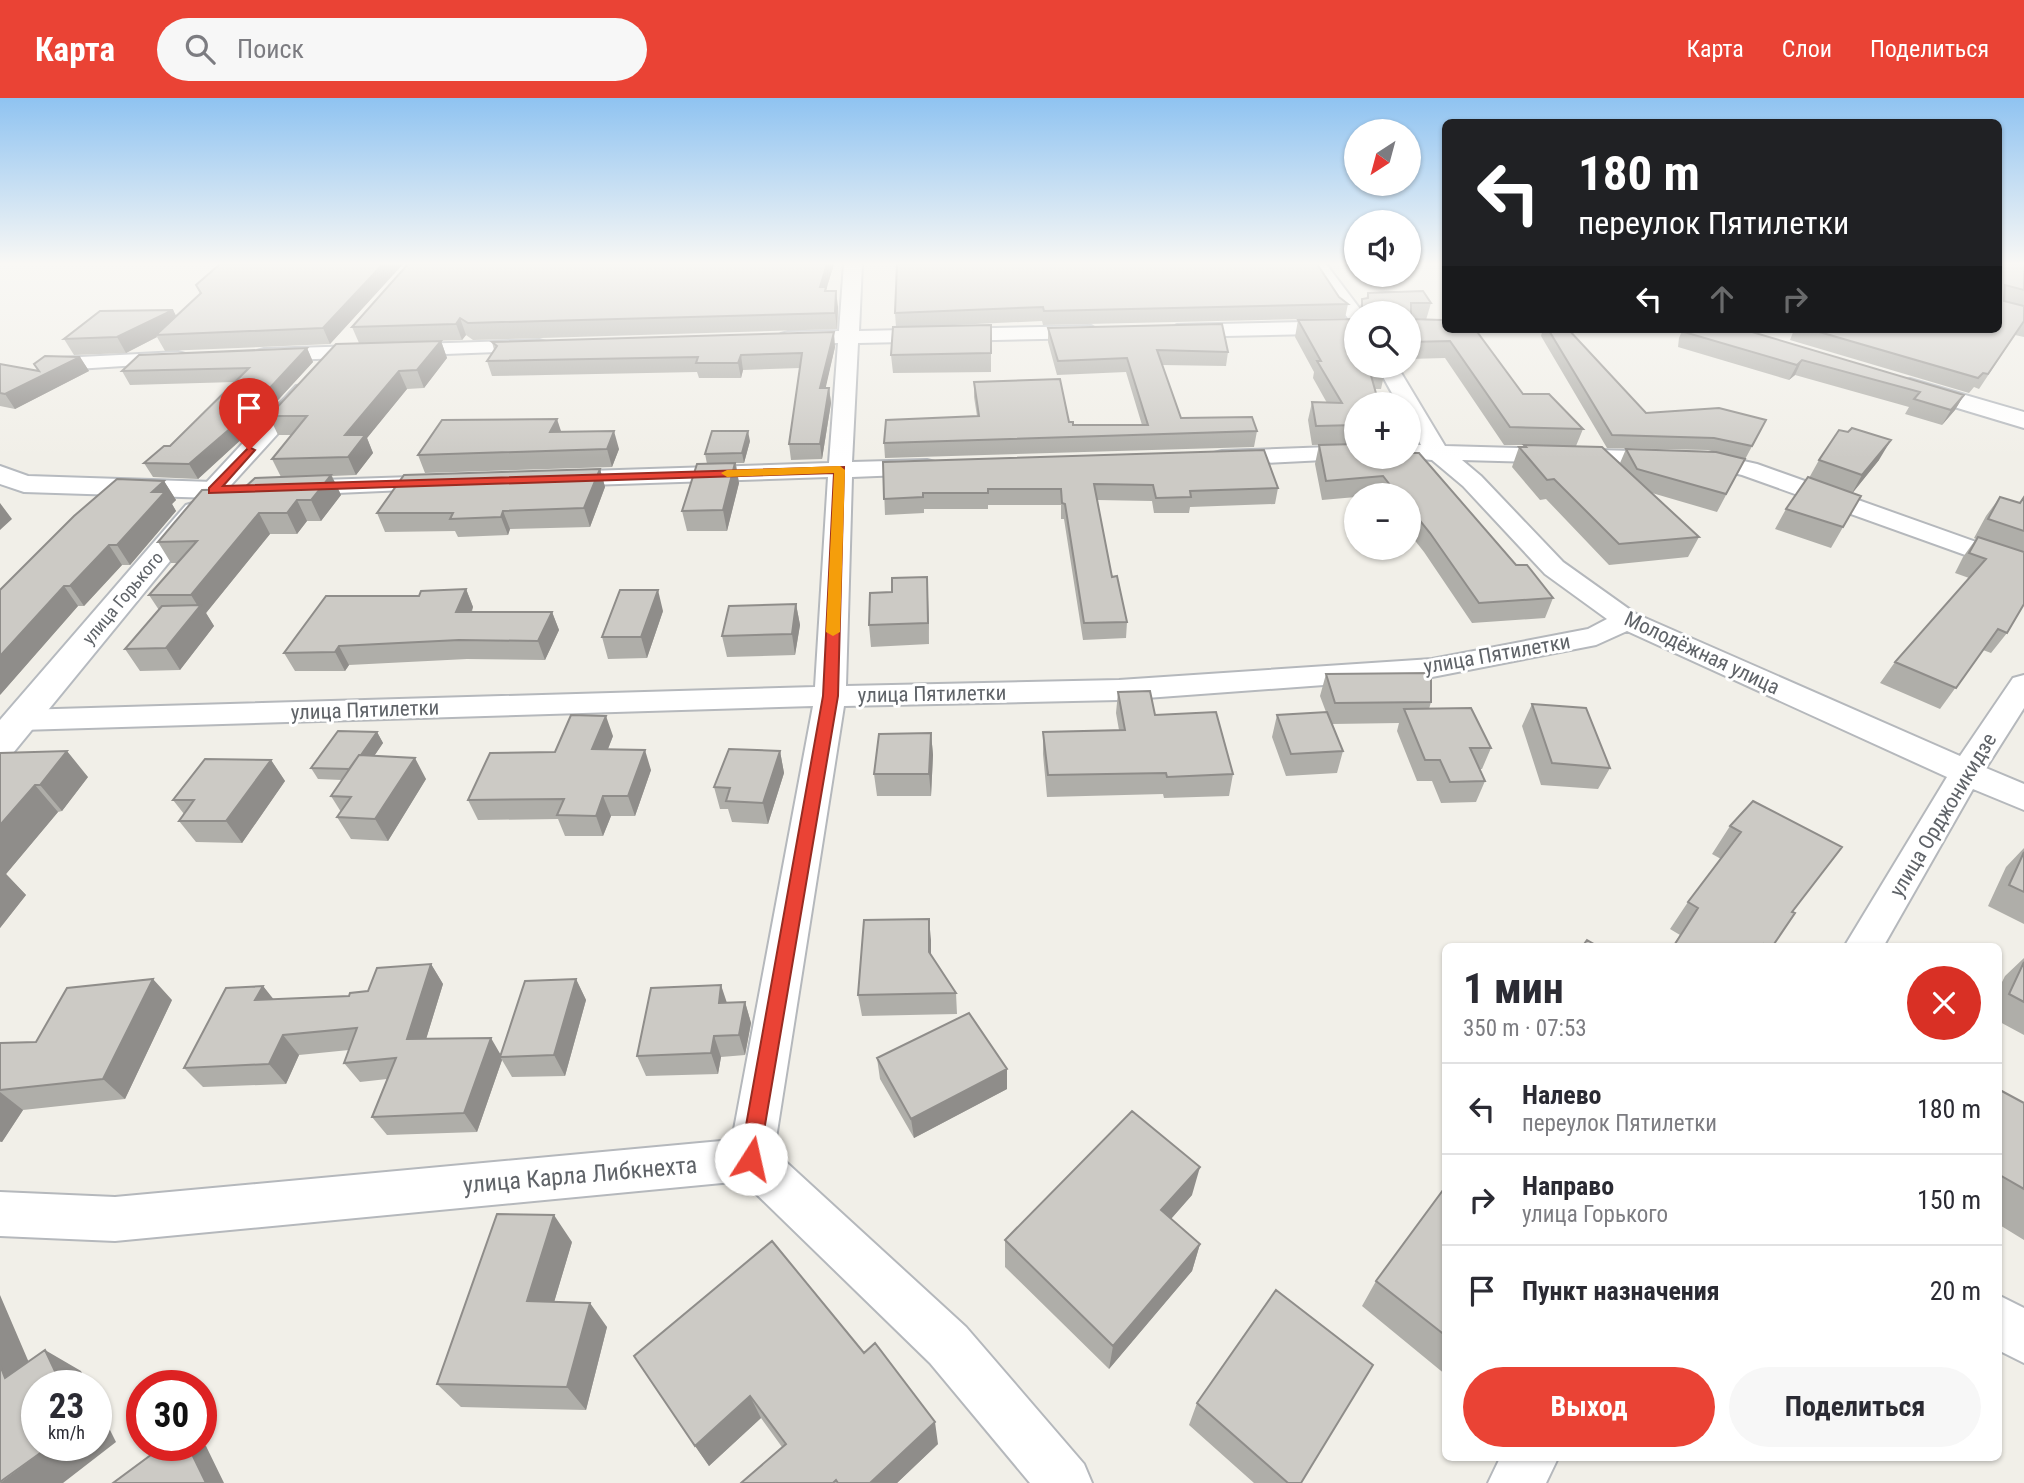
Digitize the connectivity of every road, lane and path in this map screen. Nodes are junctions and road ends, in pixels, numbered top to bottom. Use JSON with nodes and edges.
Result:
{"nodes":[{"id":1,"x":850,"y":329,"type":"edge"},
{"id":2,"x":1272,"y":329,"type":"edge"},
{"id":3,"x":1151,"y":331,"type":"edge"},
{"id":4,"x":357,"y":332,"type":"edge"},
{"id":5,"x":1110,"y":332,"type":"edge"},
{"id":6,"x":850,"y":337,"type":"junction"},
{"id":7,"x":767,"y":339,"type":"edge"},
{"id":8,"x":561,"y":345,"type":"edge"},
{"id":9,"x":340,"y":351,"type":"junction"},
{"id":10,"x":243,"y":356,"type":"edge"},
{"id":11,"x":201,"y":357,"type":"edge"},
{"id":12,"x":61,"y":364,"type":"edge"},
{"id":13,"x":1392,"y":378,"type":"edge"},
{"id":14,"x":1892,"y":381,"type":"edge"},
{"id":15,"x":2024,"y":421,"type":"edge"},
{"id":16,"x":1423,"y":451,"type":"edge"},
{"id":17,"x":1344,"y":453,"type":"edge"},
{"id":18,"x":1203,"y":458,"type":"edge"},
{"id":19,"x":951,"y":466,"type":"edge"},
{"id":20,"x":840,"y":470,"type":"junction"},
{"id":21,"x":0,"y":474,"type":"edge"},
{"id":22,"x":533,"y":480,"type":"edge"},
{"id":23,"x":464,"y":482,"type":"edge"},
{"id":24,"x":269,"y":488,"type":"edge"},
{"id":25,"x":227,"y":490,"type":"junction"},
{"id":26,"x":2024,"y":568,"type":"edge"},
{"id":27,"x":1626,"y":620,"type":"junction"},
{"id":28,"x":2024,"y":685,"type":"edge"},
{"id":29,"x":830,"y":696,"type":"junction"},
{"id":30,"x":10,"y":732,"type":"edge"},
{"id":31,"x":1966,"y":772,"type":"junction"},
{"id":32,"x":2024,"y":798,"type":"edge"},
{"id":33,"x":1865,"y":943,"type":"edge"},
{"id":34,"x":751,"y":1159,"type":"junction"},
{"id":35,"x":0,"y":1214,"type":"edge"},
{"id":36,"x":2002,"y":1322,"type":"edge"},
{"id":37,"x":2024,"y":1338,"type":"edge"},
{"id":38,"x":1529,"y":1461,"type":"edge"},
{"id":39,"x":1065,"y":1483,"type":"edge"},
{"id":40,"x":1515,"y":1483,"type":"edge"}],
"edges":[{"from":1,"to":6,"type":"street"},
{"from":2,"to":3,"type":"street"},
{"from":4,"to":9,"type":"street","name":"улица Горького"},
{"from":5,"to":6,"type":"street"},
{"from":6,"to":7,"type":"street"},
{"from":6,"to":20,"type":"street"},
{"from":8,"to":9,"type":"street"},
{"from":9,"to":10,"type":"street"},
{"from":9,"to":25,"type":"street","name":"улица Горького"},
{"from":11,"to":12,"type":"street"},
{"from":13,"to":16,"type":"street","name":"Молодёжная улица"},
{"from":14,"to":15,"type":"street"},
{"from":16,"to":26,"type":"street"},
{"from":16,"to":27,"type":"street","name":"Молодёжная улица"},
{"from":17,"to":18,"type":"street"},
{"from":19,"to":20,"type":"street"},
{"from":20,"to":22,"type":"street"},
{"from":20,"to":29,"type":"street"},
{"from":21,"to":25,"type":"street"},
{"from":23,"to":24,"type":"street"},
{"from":25,"to":30,"type":"street","name":"улица Горького"},
{"from":27,"to":29,"type":"street","name":"улица Пятилетки"},
{"from":27,"to":31,"type":"street","name":"Молодёжная улица"},
{"from":28,"to":31,"type":"street","name":"улица Орджоникидзе"},
{"from":29,"to":30,"type":"street","name":"улица Пятилетки"},
{"from":29,"to":34,"type":"street"},
{"from":31,"to":32,"type":"street","name":"Молодёжная улица"},
{"from":31,"to":33,"type":"street","name":"улица Орджоникидзе"},
{"from":34,"to":35,"type":"street","name":"улица Карла Либкнехта"},
{"from":34,"to":39,"type":"street"},
{"from":36,"to":37,"type":"street"},
{"from":38,"to":40,"type":"street"}]}
